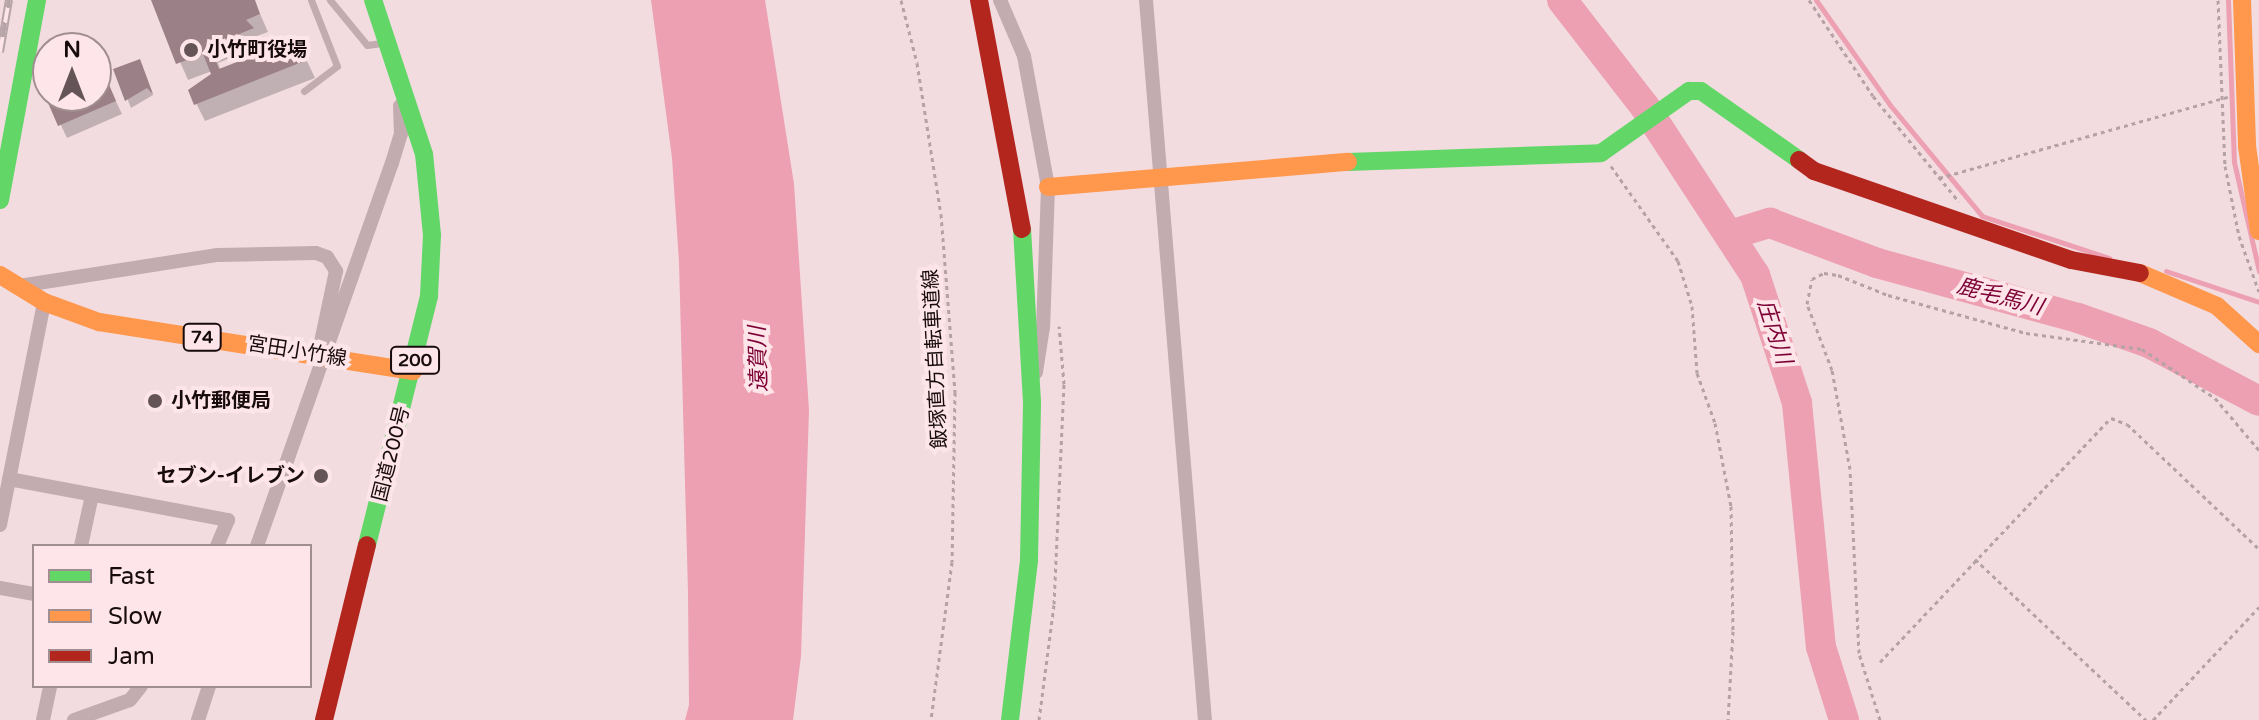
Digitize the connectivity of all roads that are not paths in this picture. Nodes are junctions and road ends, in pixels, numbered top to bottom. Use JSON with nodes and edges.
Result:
{"nodes":[{"id":1,"x":37,"y":0,"type":"edge"},
{"id":2,"x":311,"y":0,"type":"edge"},
{"id":3,"x":330,"y":0,"type":"edge"},
{"id":4,"x":373,"y":0,"type":"edge"},
{"id":5,"x":979,"y":0,"type":"edge"},
{"id":6,"x":1000,"y":0,"type":"edge"},
{"id":7,"x":1146,"y":0,"type":"edge"},
{"id":8,"x":2242,"y":0,"type":"edge"},
{"id":9,"x":390,"y":42,"type":"junction"},
{"id":10,"x":399,"y":66,"type":"junction"},
{"id":11,"x":304,"y":91,"type":"dead end"},
{"id":12,"x":1161,"y":178,"type":"junction"},
{"id":13,"x":1048,"y":187,"type":"junction"},
{"id":14,"x":0,"y":200,"type":"edge"},
{"id":15,"x":2259,"y":231,"type":"edge"},
{"id":16,"x":0,"y":275,"type":"edge"},
{"id":17,"x":19,"y":286,"type":"junction"},
{"id":18,"x":44,"y":302,"type":"junction"},
{"id":19,"x":2259,"y":344,"type":"edge"},
{"id":20,"x":321,"y":355,"type":"junction"},
{"id":21,"x":413,"y":371,"type":"junction"},
{"id":22,"x":1032,"y":387,"type":"junction"},
{"id":23,"x":9,"y":479,"type":"junction"},
{"id":24,"x":92,"y":495,"type":"junction"},
{"id":25,"x":0,"y":525,"type":"edge"},
{"id":26,"x":81,"y":544,"type":"edge"},
{"id":27,"x":218,"y":544,"type":"edge"},
{"id":28,"x":258,"y":544,"type":"edge"},
{"id":29,"x":0,"y":588,"type":"edge"},
{"id":30,"x":32,"y":594,"type":"edge"},
{"id":31,"x":50,"y":688,"type":"edge"},
{"id":32,"x":139,"y":688,"type":"edge"},
{"id":33,"x":208,"y":688,"type":"edge"},
{"id":34,"x":43,"y":720,"type":"edge"},
{"id":35,"x":74,"y":720,"type":"edge"},
{"id":36,"x":198,"y":720,"type":"edge"},
{"id":37,"x":324,"y":720,"type":"edge"},
{"id":38,"x":1010,"y":720,"type":"edge"},
{"id":39,"x":1205,"y":720,"type":"edge"}],
"edges":[{"from":1,"to":14,"type":"main road"},
{"from":2,"to":11,"type":"lane"},
{"from":3,"to":9,"type":"lane"},
{"from":4,"to":9,"type":"main road","name":"国道200号","number":"200"},
{"from":5,"to":22,"type":"main road"},
{"from":6,"to":13,"type":"street"},
{"from":7,"to":12,"type":"street"},
{"from":8,"to":15,"type":"main road"},
{"from":9,"to":10,"type":"main road","name":"国道200号","number":"200"},
{"from":10,"to":20,"type":"street"},
{"from":10,"to":21,"type":"main road","name":"国道200号","number":"200"},
{"from":12,"to":13,"type":"main road"},
{"from":12,"to":19,"type":"main road"},
{"from":12,"to":39,"type":"street"},
{"from":13,"to":22,"type":"street"},
{"from":16,"to":17,"type":"main road","name":"宮田小竹線","number":"74"},
{"from":17,"to":18,"type":"main road","name":"宮田小竹線","number":"74"},
{"from":17,"to":20,"type":"street"},
{"from":18,"to":20,"type":"main road","name":"宮田小竹線","number":"74"},
{"from":18,"to":23,"type":"street"},
{"from":20,"to":21,"type":"main road","name":"宮田小竹線","number":"74"},
{"from":20,"to":28,"type":"street"},
{"from":21,"to":37,"type":"main road","name":"国道200号","number":"200"},
{"from":22,"to":38,"type":"main road"},
{"from":23,"to":24,"type":"street"},
{"from":23,"to":25,"type":"street"},
{"from":24,"to":26,"type":"street"},
{"from":24,"to":27,"type":"street"},
{"from":29,"to":30,"type":"street"},
{"from":31,"to":34,"type":"street"},
{"from":32,"to":35,"type":"street"},
{"from":33,"to":36,"type":"street"}]}
